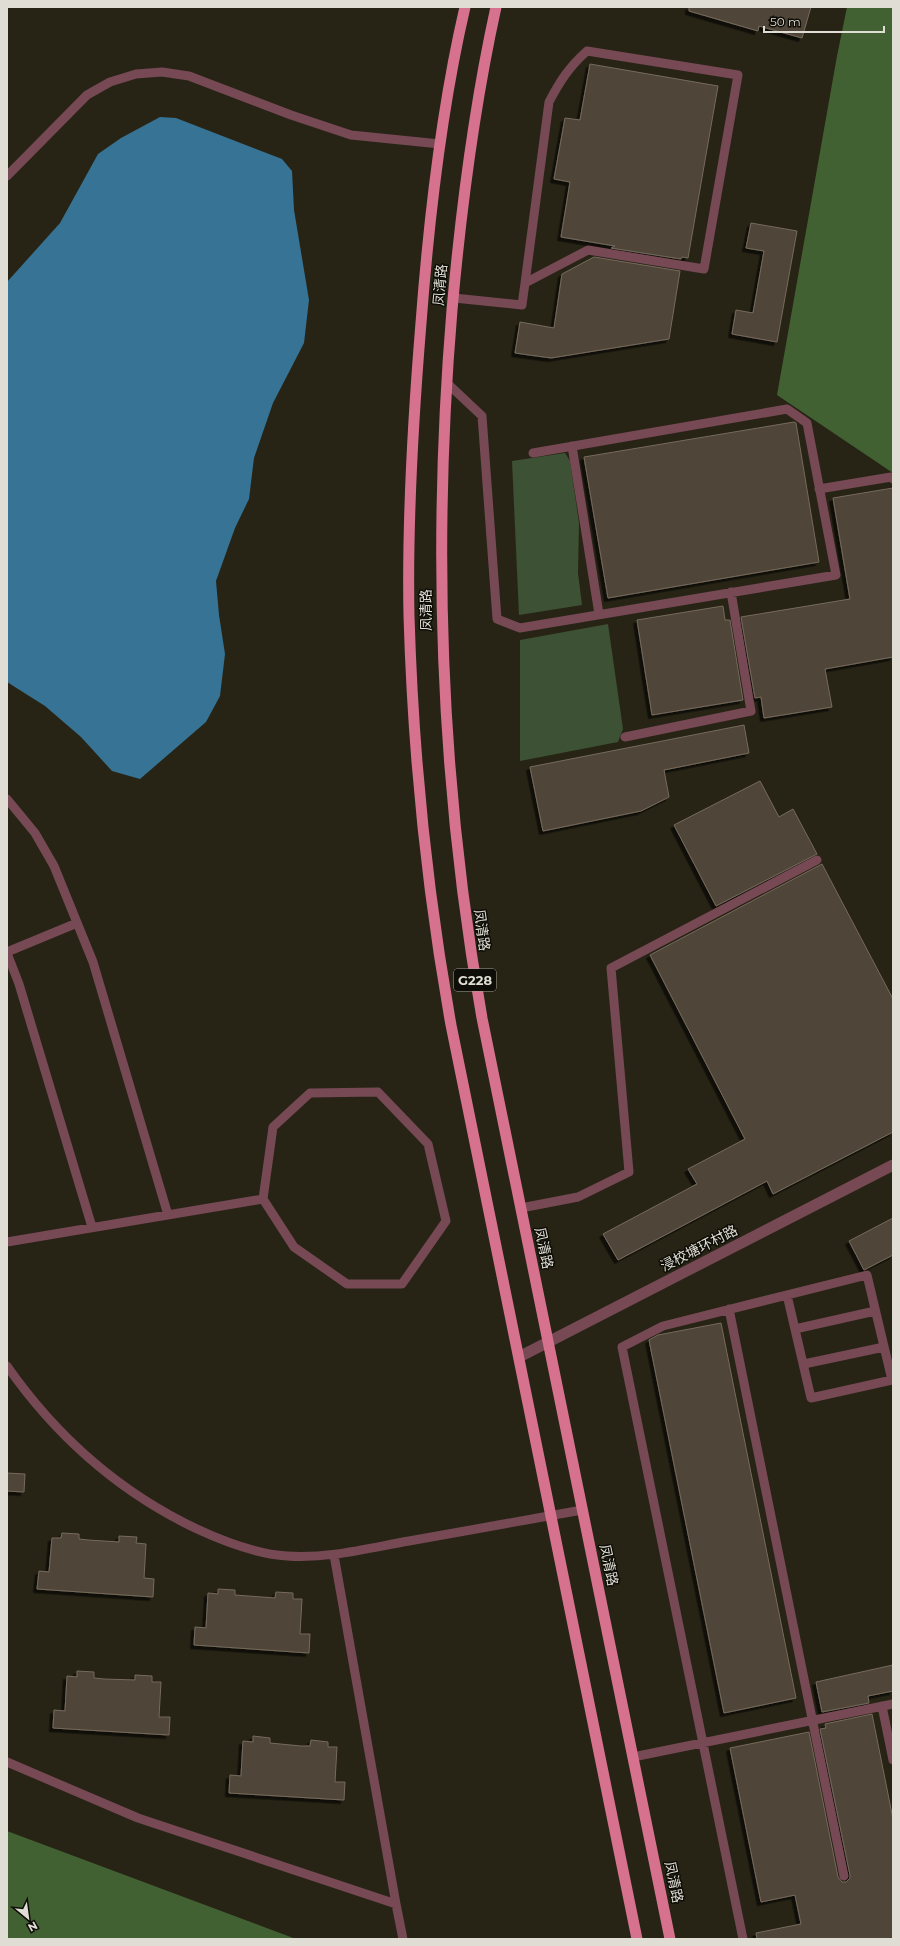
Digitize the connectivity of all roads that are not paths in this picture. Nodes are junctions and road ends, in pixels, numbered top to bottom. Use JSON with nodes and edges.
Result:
{"nodes":[{"id":1,"x":465,"y":7,"type":"edge"},
{"id":2,"x":496,"y":7,"type":"edge"},
{"id":3,"x":440,"y":144,"type":"junction"},
{"id":4,"x":7,"y":176,"type":"edge"},
{"id":5,"x":524,"y":283,"type":"junction"},
{"id":6,"x":454,"y":298,"type":"junction"},
{"id":7,"x":447,"y":384,"type":"junction"},
{"id":8,"x":572,"y":446,"type":"junction"},
{"id":9,"x":533,"y":453,"type":"dead end"},
{"id":10,"x":893,"y":479,"type":"edge"},
{"id":11,"x":819,"y":489,"type":"junction"},
{"id":12,"x":731,"y":592,"type":"junction"},
{"id":13,"x":599,"y":614,"type":"junction"},
{"id":14,"x":625,"y":737,"type":"dead end"},
{"id":15,"x":7,"y":799,"type":"edge"},
{"id":16,"x":817,"y":860,"type":"dead end"},
{"id":17,"x":77,"y":923,"type":"junction"},
{"id":18,"x":7,"y":953,"type":"edge"},
{"id":19,"x":893,"y":1165,"type":"edge"},
{"id":20,"x":263,"y":1199,"type":"junction"},
{"id":21,"x":520,"y":1208,"type":"junction"},
{"id":22,"x":168,"y":1215,"type":"junction"},
{"id":23,"x":92,"y":1228,"type":"junction"},
{"id":24,"x":7,"y":1242,"type":"edge"},
{"id":25,"x":787,"y":1295,"type":"junction"},
{"id":26,"x":730,"y":1309,"type":"junction"},
{"id":27,"x":875,"y":1311,"type":"junction"},
{"id":28,"x":795,"y":1329,"type":"junction"},
{"id":29,"x":548,"y":1342,"type":"junction"},
{"id":30,"x":884,"y":1347,"type":"junction"},
{"id":31,"x":519,"y":1357,"type":"junction"},
{"id":32,"x":804,"y":1364,"type":"junction"},
{"id":33,"x":7,"y":1366,"type":"edge"},
{"id":34,"x":582,"y":1510,"type":"junction"},
{"id":35,"x":551,"y":1516,"type":"junction"},
{"id":36,"x":334,"y":1555,"type":"junction"},
{"id":37,"x":893,"y":1704,"type":"edge"},
{"id":38,"x":882,"y":1706,"type":"junction"},
{"id":39,"x":811,"y":1720,"type":"junction"},
{"id":40,"x":703,"y":1742,"type":"junction"},
{"id":41,"x":633,"y":1756,"type":"junction"},
{"id":42,"x":893,"y":1760,"type":"edge"},
{"id":43,"x":7,"y":1762,"type":"edge"},
{"id":44,"x":844,"y":1876,"type":"dead end"},
{"id":45,"x":396,"y":1904,"type":"junction"},
{"id":46,"x":403,"y":1939,"type":"edge"},
{"id":47,"x":637,"y":1939,"type":"edge"},
{"id":48,"x":670,"y":1939,"type":"edge"},
{"id":49,"x":743,"y":1939,"type":"edge"}],
"edges":[{"from":1,"to":3,"type":"highway","name":"凤清路","number":"G228"},
{"from":2,"to":6,"type":"highway","name":"凤清路","number":"G228"},
{"from":3,"to":4,"type":"lane"},
{"from":3,"to":31,"type":"highway","name":"凤清路","number":"G228"},
{"from":5,"to":5,"type":"lane"},
{"from":5,"to":6,"type":"lane"},
{"from":6,"to":7,"type":"highway","name":"凤清路","number":"G228"},
{"from":7,"to":13,"type":"lane"},
{"from":7,"to":21,"type":"highway","name":"凤清路","number":"G228"},
{"from":8,"to":9,"type":"lane"},
{"from":8,"to":11,"type":"lane"},
{"from":8,"to":13,"type":"lane"},
{"from":10,"to":11,"type":"lane"},
{"from":11,"to":12,"type":"lane"},
{"from":12,"to":13,"type":"lane"},
{"from":12,"to":14,"type":"lane"},
{"from":15,"to":17,"type":"lane"},
{"from":16,"to":21,"type":"lane"},
{"from":17,"to":18,"type":"lane"},
{"from":17,"to":22,"type":"lane"},
{"from":18,"to":23,"type":"lane"},
{"from":19,"to":29,"type":"street","name":"浸校塘环村路"},
{"from":20,"to":20,"type":"lane"},
{"from":20,"to":22,"type":"lane"},
{"from":21,"to":29,"type":"highway","name":"凤清路","number":"G228"},
{"from":22,"to":23,"type":"lane"},
{"from":23,"to":24,"type":"lane"},
{"from":25,"to":26,"type":"lane"},
{"from":25,"to":27,"type":"lane"},
{"from":25,"to":28,"type":"lane"},
{"from":26,"to":39,"type":"lane"},
{"from":26,"to":40,"type":"lane"},
{"from":27,"to":28,"type":"lane"},
{"from":27,"to":30,"type":"lane"},
{"from":28,"to":32,"type":"lane"},
{"from":29,"to":31,"type":"street","name":"浸校塘环村路"},
{"from":29,"to":34,"type":"highway","name":"凤清路","number":"G228"},
{"from":30,"to":32,"type":"lane"},
{"from":30,"to":32,"type":"lane"},
{"from":31,"to":35,"type":"highway","name":"凤清路","number":"G228"},
{"from":33,"to":36,"type":"lane"},
{"from":34,"to":35,"type":"lane"},
{"from":34,"to":41,"type":"highway","name":"凤清路","number":"G228"},
{"from":35,"to":36,"type":"lane"},
{"from":35,"to":47,"type":"highway","name":"凤清路","number":"G228"},
{"from":36,"to":45,"type":"lane"},
{"from":37,"to":38,"type":"lane"},
{"from":38,"to":39,"type":"lane"},
{"from":38,"to":42,"type":"lane"},
{"from":39,"to":40,"type":"lane"},
{"from":39,"to":44,"type":"lane"},
{"from":40,"to":41,"type":"lane"},
{"from":40,"to":49,"type":"lane"},
{"from":41,"to":48,"type":"highway","name":"凤清路","number":"G228"},
{"from":43,"to":45,"type":"lane"},
{"from":45,"to":46,"type":"lane"}]}
